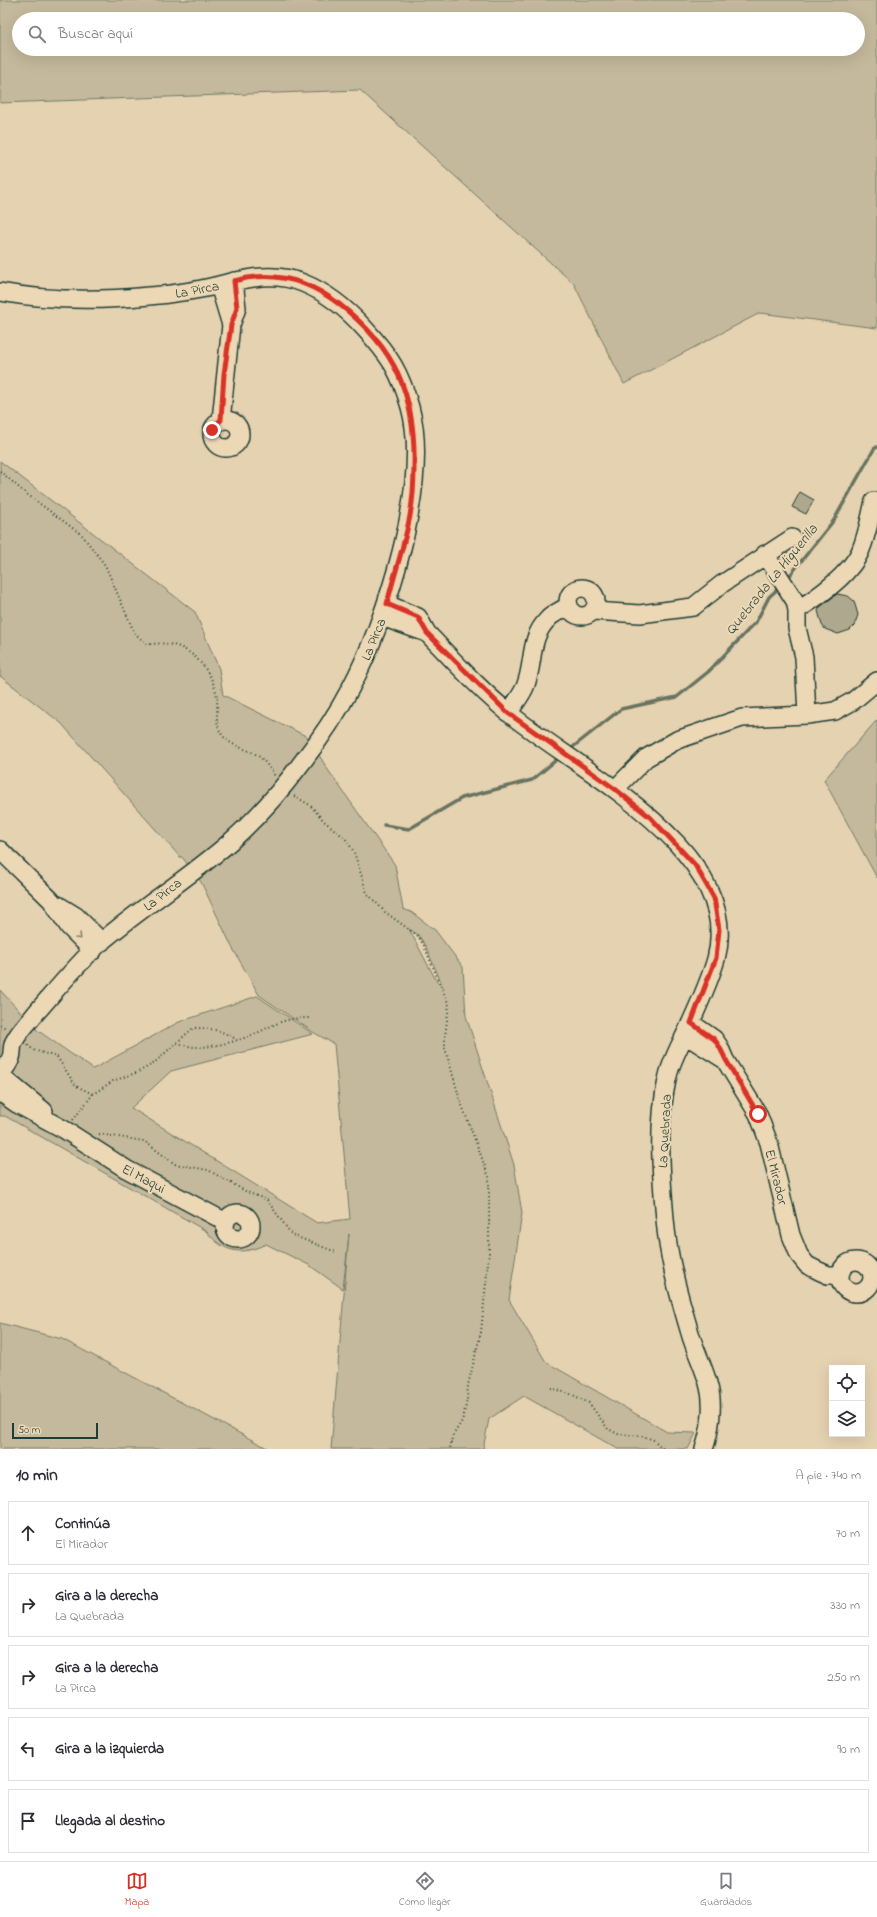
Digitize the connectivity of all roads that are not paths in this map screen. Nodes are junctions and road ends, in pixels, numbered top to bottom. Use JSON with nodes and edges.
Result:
{"nodes":[{"id":1,"x":226,"y":283,"type":"junction"},
{"id":2,"x":0,"y":292,"type":"edge"},
{"id":3,"x":221,"y":420,"type":"dead end"},
{"id":4,"x":874,"y":501,"type":"dead end"},
{"id":5,"x":792,"y":538,"type":"dead end"},
{"id":6,"x":765,"y":554,"type":"junction"},
{"id":7,"x":569,"y":605,"type":"junction"},
{"id":8,"x":384,"y":610,"type":"junction"},
{"id":9,"x":797,"y":610,"type":"junction"},
{"id":10,"x":593,"y":611,"type":"junction"},
{"id":11,"x":877,"y":681,"type":"edge"},
{"id":12,"x":508,"y":713,"type":"junction"},
{"id":13,"x":807,"y":715,"type":"junction"},
{"id":14,"x":615,"y":789,"type":"junction"},
{"id":15,"x":0,"y":850,"type":"edge"},
{"id":16,"x":97,"y":946,"type":"junction"},
{"id":17,"x":688,"y":1029,"type":"junction"},
{"id":18,"x":10,"y":1041,"type":"edge"},
{"id":19,"x":0,"y":1075,"type":"edge"},
{"id":20,"x":0,"y":1092,"type":"edge"},
{"id":21,"x":72,"y":1125,"type":"junction"},
{"id":22,"x":226,"y":1222,"type":"dead end"},
{"id":23,"x":840,"y":1275,"type":"dead end"},
{"id":24,"x":704,"y":1449,"type":"edge"}],
"edges":[{"from":1,"to":2,"type":"street","name":"La Pirca"},
{"from":1,"to":3,"type":"street"},
{"from":1,"to":8,"type":"street","name":"La Pirca"},
{"from":4,"to":9,"type":"street"},
{"from":5,"to":6,"type":"street"},
{"from":6,"to":9,"type":"street"},
{"from":6,"to":10,"type":"street"},
{"from":7,"to":10,"type":"street"},
{"from":7,"to":10,"type":"street"},
{"from":7,"to":12,"type":"street"},
{"from":8,"to":12,"type":"street","name":"La Quebrada"},
{"from":8,"to":16,"type":"street","name":"La Pirca"},
{"from":9,"to":13,"type":"street"},
{"from":11,"to":13,"type":"street"},
{"from":12,"to":14,"type":"street","name":"La Quebrada"},
{"from":13,"to":14,"type":"street"},
{"from":14,"to":17,"type":"street","name":"La Quebrada"},
{"from":15,"to":16,"type":"street"},
{"from":16,"to":18,"type":"street","name":"La Pirca"},
{"from":17,"to":23,"type":"street","name":"El Mirador"},
{"from":17,"to":24,"type":"street","name":"La Quebrada"},
{"from":18,"to":19,"type":"street","name":"La Pirca"},
{"from":19,"to":21,"type":"street","name":"El Maqui"},
{"from":20,"to":21,"type":"street","name":"El Maqui"},
{"from":21,"to":22,"type":"street","name":"El Maqui"}]}
